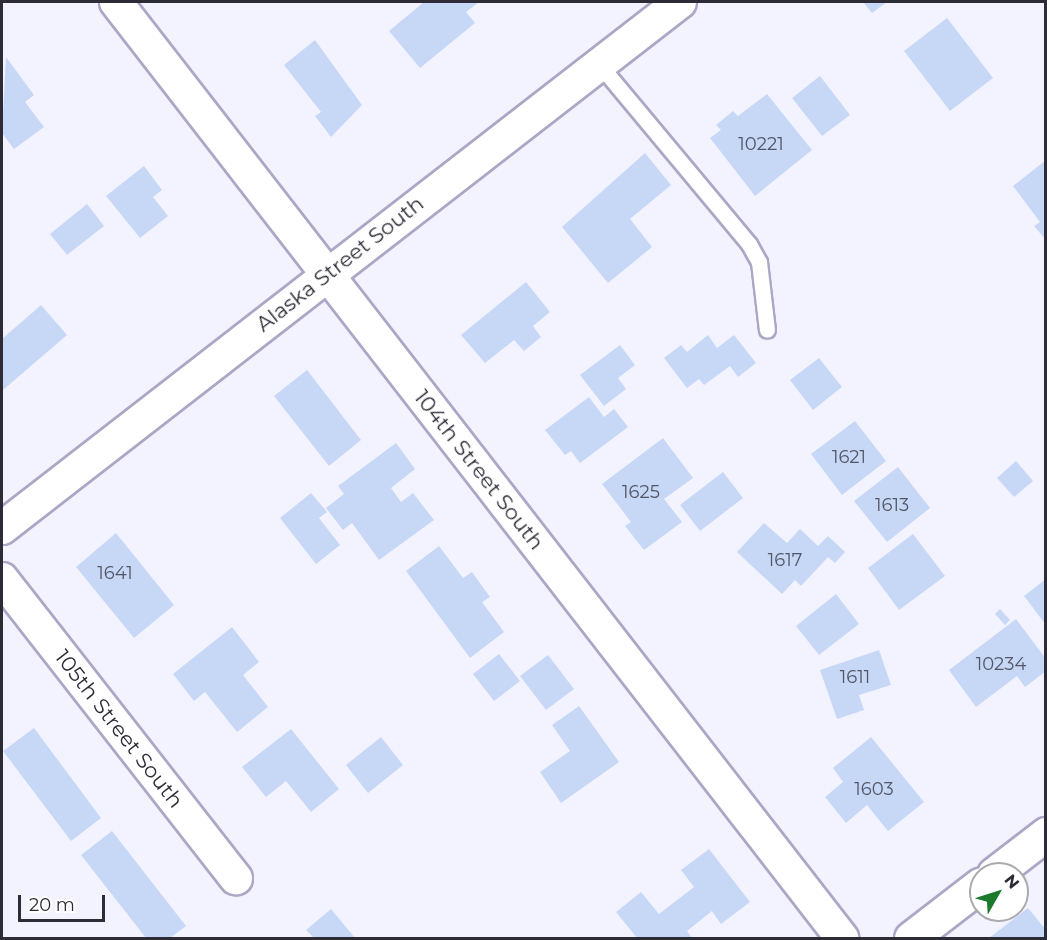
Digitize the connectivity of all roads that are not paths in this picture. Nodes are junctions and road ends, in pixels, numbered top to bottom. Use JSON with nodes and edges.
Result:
{"nodes":[{"id":1,"x":116,"y":2,"type":"edge"},
{"id":2,"x":680,"y":2,"type":"edge"},
{"id":3,"x":599,"y":64,"type":"junction"},
{"id":4,"x":326,"y":274,"type":"junction"},
{"id":5,"x":767,"y":330,"type":"dead end"},
{"id":6,"x":2,"y":528,"type":"edge"},
{"id":7,"x":2,"y":579,"type":"edge"},
{"id":8,"x":1046,"y":834,"type":"edge"},
{"id":9,"x":1010,"y":862,"type":"edge"},
{"id":10,"x":236,"y":879,"type":"dead end"},
{"id":11,"x":969,"y":893,"type":"edge"},
{"id":12,"x":842,"y":939,"type":"edge"},
{"id":13,"x":911,"y":939,"type":"edge"}],
"edges":[{"from":1,"to":4,"type":"street","name":"104th Street South"},
{"from":2,"to":3,"type":"street","name":"Alaska Street South"},
{"from":3,"to":4,"type":"street","name":"Alaska Street South"},
{"from":3,"to":5,"type":"lane"},
{"from":4,"to":6,"type":"street","name":"Alaska Street South"},
{"from":4,"to":12,"type":"street","name":"104th Street South"},
{"from":7,"to":10,"type":"street","name":"105th Street South"},
{"from":8,"to":9,"type":"street"},
{"from":11,"to":13,"type":"street"}]}
